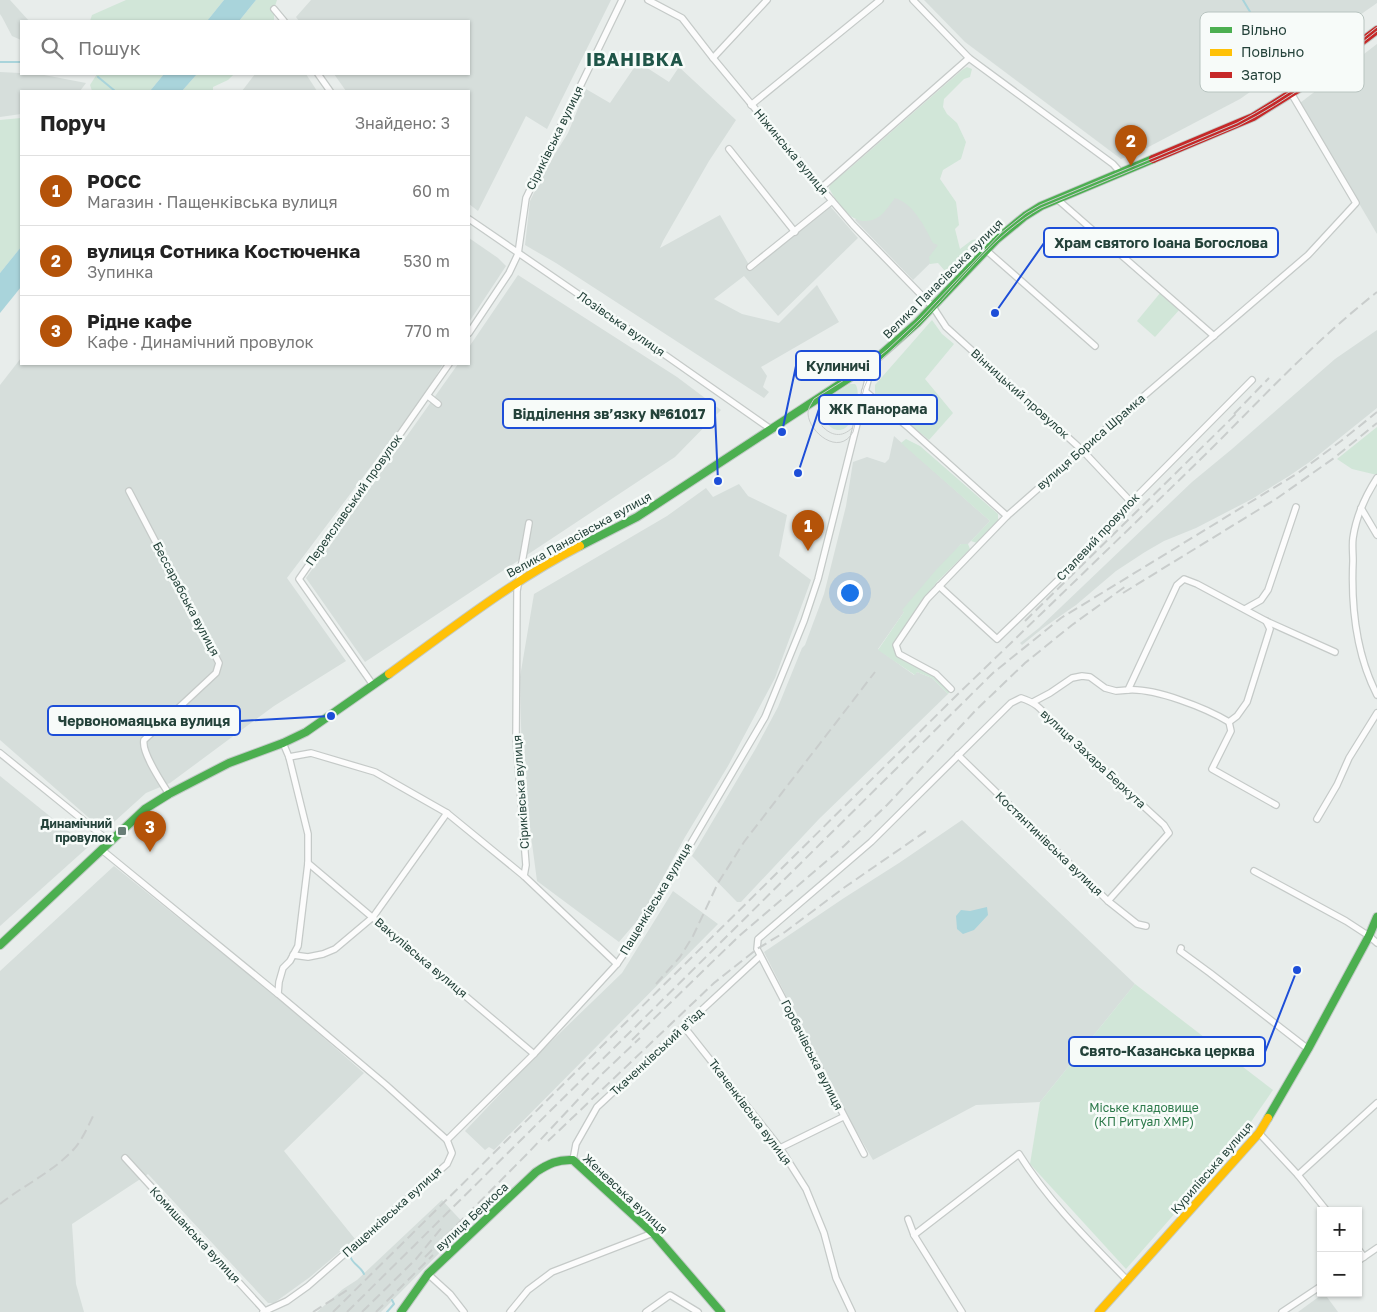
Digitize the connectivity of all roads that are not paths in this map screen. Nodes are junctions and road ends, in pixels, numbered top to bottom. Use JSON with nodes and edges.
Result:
{"nodes":[{"id":1,"x":622,"y":0,"type":"edge"},
{"id":2,"x":648,"y":0,"type":"edge"},
{"id":3,"x":767,"y":0,"type":"edge"},
{"id":4,"x":880,"y":0,"type":"edge"},
{"id":5,"x":912,"y":0,"type":"edge"},
{"id":6,"x":274,"y":9,"type":"dead end"},
{"id":7,"x":283,"y":20,"type":"edge"},
{"id":8,"x":1377,"y":30,"type":"edge"},
{"id":9,"x":1364,"y":40,"type":"edge"},
{"id":10,"x":712,"y":58,"type":"junction"},
{"id":11,"x":969,"y":58,"type":"junction"},
{"id":12,"x":319,"y":75,"type":"edge"},
{"id":13,"x":329,"y":90,"type":"edge"},
{"id":14,"x":1294,"y":92,"type":"edge"},
{"id":15,"x":1291,"y":94,"type":"junction"},
{"id":16,"x":752,"y":105,"type":"junction"},
{"id":17,"x":729,"y":149,"type":"dead end"},
{"id":18,"x":1121,"y":172,"type":"junction"},
{"id":19,"x":821,"y":188,"type":"junction"},
{"id":20,"x":1057,"y":199,"type":"junction"},
{"id":21,"x":832,"y":201,"type":"junction"},
{"id":22,"x":470,"y":220,"type":"edge"},
{"id":23,"x":795,"y":232,"type":"junction"},
{"id":24,"x":986,"y":250,"type":"junction"},
{"id":25,"x":518,"y":254,"type":"junction"},
{"id":26,"x":750,"y":267,"type":"dead end"},
{"id":27,"x":933,"y":307,"type":"junction"},
{"id":28,"x":470,"y":332,"type":"edge"},
{"id":29,"x":1214,"y":336,"type":"junction"},
{"id":30,"x":1095,"y":346,"type":"dead end"},
{"id":31,"x":448,"y":365,"type":"edge"},
{"id":32,"x":869,"y":365,"type":"junction"},
{"id":33,"x":1252,"y":380,"type":"dead end"},
{"id":34,"x":865,"y":392,"type":"junction"},
{"id":35,"x":428,"y":396,"type":"junction"},
{"id":36,"x":438,"y":404,"type":"dead end"},
{"id":37,"x":772,"y":430,"type":"junction"},
{"id":38,"x":1082,"y":450,"type":"junction"},
{"id":39,"x":1377,"y":478,"type":"edge"},
{"id":40,"x":129,"y":491,"type":"dead end"},
{"id":41,"x":1131,"y":502,"type":"junction"},
{"id":42,"x":1296,"y":507,"type":"dead end"},
{"id":43,"x":1361,"y":508,"type":"junction"},
{"id":44,"x":1007,"y":516,"type":"junction"},
{"id":45,"x":529,"y":523,"type":"dead end"},
{"id":46,"x":1377,"y":535,"type":"edge"},
{"id":47,"x":520,"y":580,"type":"junction"},
{"id":48,"x":940,"y":586,"type":"junction"},
{"id":49,"x":1245,"y":609,"type":"junction"},
{"id":50,"x":1266,"y":621,"type":"junction"},
{"id":51,"x":1335,"y":652,"type":"dead end"},
{"id":52,"x":373,"y":685,"type":"junction"},
{"id":53,"x":951,"y":690,"type":"dead end"},
{"id":54,"x":1128,"y":690,"type":"junction"},
{"id":55,"x":1377,"y":694,"type":"edge"},
{"id":56,"x":1033,"y":702,"type":"junction"},
{"id":57,"x":1377,"y":713,"type":"edge"},
{"id":58,"x":1229,"y":722,"type":"junction"},
{"id":59,"x":283,"y":743,"type":"junction"},
{"id":60,"x":0,"y":753,"type":"edge"},
{"id":61,"x":958,"y":756,"type":"junction"},
{"id":62,"x":289,"y":757,"type":"junction"},
{"id":63,"x":169,"y":794,"type":"junction"},
{"id":64,"x":1276,"y":805,"type":"dead end"},
{"id":65,"x":447,"y":813,"type":"junction"},
{"id":66,"x":1318,"y":819,"type":"dead end"},
{"id":67,"x":110,"y":842,"type":"junction"},
{"id":68,"x":102,"y":850,"type":"junction"},
{"id":69,"x":308,"y":863,"type":"junction"},
{"id":70,"x":1254,"y":871,"type":"dead end"},
{"id":71,"x":524,"y":876,"type":"junction"},
{"id":72,"x":1108,"y":900,"type":"junction"},
{"id":73,"x":373,"y":917,"type":"junction"},
{"id":74,"x":1377,"y":917,"type":"edge"},
{"id":75,"x":1146,"y":926,"type":"dead end"},
{"id":76,"x":1369,"y":936,"type":"junction"},
{"id":77,"x":1377,"y":943,"type":"edge"},
{"id":78,"x":0,"y":945,"type":"edge"},
{"id":79,"x":1180,"y":948,"type":"dead end"},
{"id":80,"x":293,"y":956,"type":"junction"},
{"id":81,"x":760,"y":956,"type":"junction"},
{"id":82,"x":617,"y":964,"type":"junction"},
{"id":83,"x":278,"y":994,"type":"junction"},
{"id":84,"x":685,"y":1028,"type":"junction"},
{"id":85,"x":1308,"y":1049,"type":"junction"},
{"id":86,"x":534,"y":1054,"type":"junction"},
{"id":87,"x":1377,"y":1103,"type":"edge"},
{"id":88,"x":843,"y":1117,"type":"junction"},
{"id":89,"x":1259,"y":1133,"type":"junction"},
{"id":90,"x":446,"y":1140,"type":"junction"},
{"id":91,"x":780,"y":1148,"type":"junction"},
{"id":92,"x":864,"y":1154,"type":"dead end"},
{"id":93,"x":125,"y":1158,"type":"dead end"},
{"id":94,"x":573,"y":1160,"type":"junction"},
{"id":95,"x":1298,"y":1175,"type":"junction"},
{"id":96,"x":1324,"y":1207,"type":"edge"},
{"id":97,"x":908,"y":1219,"type":"dead end"},
{"id":98,"x":653,"y":1232,"type":"junction"},
{"id":99,"x":914,"y":1235,"type":"junction"},
{"id":100,"x":1377,"y":1248,"type":"edge"},
{"id":101,"x":1360,"y":1252,"type":"edge"},
{"id":102,"x":1364,"y":1257,"type":"joint"},
{"id":103,"x":428,"y":1274,"type":"junction"},
{"id":104,"x":1128,"y":1281,"type":"junction"},
{"id":105,"x":1317,"y":1289,"type":"edge"},
{"id":106,"x":264,"y":1311,"type":"edge"},
{"id":107,"x":401,"y":1312,"type":"edge"},
{"id":108,"x":464,"y":1312,"type":"edge"},
{"id":109,"x":510,"y":1312,"type":"edge"},
{"id":110,"x":646,"y":1312,"type":"edge"},
{"id":111,"x":698,"y":1312,"type":"edge"},
{"id":112,"x":721,"y":1312,"type":"edge"},
{"id":113,"x":852,"y":1312,"type":"edge"},
{"id":114,"x":962,"y":1312,"type":"edge"},
{"id":115,"x":1099,"y":1312,"type":"edge"},
{"id":116,"x":1282,"y":1312,"type":"edge"}],
"edges":[{"from":1,"to":25,"type":"street","name":"Сіриківська вулиця"},
{"from":2,"to":10,"type":"street","name":"Ніжинська вулиця"},
{"from":3,"to":10,"type":"street"},
{"from":4,"to":16,"type":"street"},
{"from":5,"to":11,"type":"street"},
{"from":6,"to":7,"type":"street"},
{"from":8,"to":9,"type":"street","name":"Велика Панасівська вулиця"},
{"from":10,"to":16,"type":"street","name":"Ніжинська вулиця"},
{"from":11,"to":18,"type":"street"},
{"from":11,"to":19,"type":"street"},
{"from":12,"to":13,"type":"street"},
{"from":14,"to":15,"type":"street","name":"Велика Панасівська вулиця"},
{"from":15,"to":18,"type":"street","name":"Велика Панасівська вулиця"},
{"from":15,"to":29,"type":"street","name":"вулиця Бориса Шрамка"},
{"from":16,"to":19,"type":"street","name":"Ніжинська вулиця"},
{"from":17,"to":23,"type":"street"},
{"from":18,"to":20,"type":"street","name":"Велика Панасівська вулиця"},
{"from":19,"to":21,"type":"street","name":"Ніжинська вулиця"},
{"from":20,"to":24,"type":"street","name":"Велика Панасівська вулиця"},
{"from":20,"to":29,"type":"street"},
{"from":21,"to":23,"type":"street"},
{"from":21,"to":27,"type":"street","name":"Ніжинська вулиця"},
{"from":22,"to":25,"type":"street","name":"Лозівська вулиця"},
{"from":23,"to":26,"type":"street"},
{"from":24,"to":27,"type":"street","name":"Велика Панасівська вулиця"},
{"from":24,"to":30,"type":"street"},
{"from":25,"to":28,"type":"street"},
{"from":25,"to":37,"type":"street","name":"Лозівська вулиця"},
{"from":27,"to":32,"type":"street","name":"Велика Панасівська вулиця"},
{"from":27,"to":38,"type":"street","name":"Вінницький провулок"},
{"from":29,"to":38,"type":"street","name":"вулиця Бориса Шрамка"},
{"from":31,"to":35,"type":"street","name":"Переяславський провулок"},
{"from":32,"to":34,"type":"street","name":"Пащенківська вулиця"},
{"from":32,"to":37,"type":"street","name":"Велика Панасівська вулиця"},
{"from":33,"to":41,"type":"street","name":"Сталевий провулок"},
{"from":34,"to":44,"type":"street"},
{"from":34,"to":82,"type":"street","name":"Пащенківська вулиця"},
{"from":35,"to":36,"type":"street"},
{"from":35,"to":52,"type":"street","name":"Переяславський провулок"},
{"from":37,"to":47,"type":"street","name":"Велика Панасівська вулиця"},
{"from":38,"to":41,"type":"street","name":"Вінницький провулок"},
{"from":38,"to":44,"type":"street","name":"вулиця Бориса Шрамка"},
{"from":39,"to":43,"type":"street"},
{"from":40,"to":63,"type":"street","name":"Бессарабська вулиця"},
{"from":41,"to":48,"type":"street","name":"Сталевий провулок"},
{"from":42,"to":49,"type":"street"},
{"from":43,"to":46,"type":"street"},
{"from":43,"to":55,"type":"street"},
{"from":44,"to":48,"type":"street","name":"вулиця Бориса Шрамка"},
{"from":45,"to":47,"type":"street","name":"Сіриківська вулиця"},
{"from":47,"to":52,"type":"street","name":"Велика Панасівська вулиця"},
{"from":47,"to":71,"type":"street","name":"Сіриківська вулиця"},
{"from":48,"to":53,"type":"street","name":"вулиця Бориса Шрамка"},
{"from":49,"to":50,"type":"street"},
{"from":49,"to":54,"type":"street"},
{"from":50,"to":51,"type":"street"},
{"from":50,"to":58,"type":"street"},
{"from":52,"to":59,"type":"street","name":"Велика Панасівська вулиця"},
{"from":54,"to":56,"type":"street"},
{"from":54,"to":58,"type":"street"},
{"from":56,"to":61,"type":"street","name":"вулиця Захара Беркута"},
{"from":56,"to":72,"type":"street","name":"вулиця Захара Беркута"},
{"from":57,"to":66,"type":"street"},
{"from":58,"to":64,"type":"street"},
{"from":59,"to":62,"type":"street"},
{"from":59,"to":63,"type":"street","name":"Велика Панасівська вулиця"},
{"from":60,"to":67,"type":"street"},
{"from":61,"to":72,"type":"street","name":"Костянтинівська вулиця"},
{"from":61,"to":81,"type":"street"},
{"from":62,"to":65,"type":"street"},
{"from":62,"to":69,"type":"street"},
{"from":63,"to":67,"type":"street","name":"Велика Панасівська вулиця"},
{"from":65,"to":71,"type":"street"},
{"from":65,"to":73,"type":"street"},
{"from":67,"to":68,"type":"street","name":"Велика Панасівська вулиця"},
{"from":68,"to":78,"type":"street","name":"Велика Панасівська вулиця"},
{"from":68,"to":83,"type":"street"},
{"from":69,"to":73,"type":"street","name":"Вакулівська вулиця"},
{"from":69,"to":80,"type":"street"},
{"from":70,"to":76,"type":"street"},
{"from":71,"to":82,"type":"street"},
{"from":72,"to":75,"type":"street","name":"Костянтинівська вулиця"},
{"from":73,"to":80,"type":"street"},
{"from":73,"to":86,"type":"street","name":"Вакулівська вулиця"},
{"from":74,"to":76,"type":"street","name":"Курилівська вулиця"},
{"from":76,"to":77,"type":"street"},
{"from":76,"to":85,"type":"street","name":"Курилівська вулиця"},
{"from":79,"to":85,"type":"street"},
{"from":80,"to":83,"type":"street"},
{"from":81,"to":84,"type":"street","name":"Ткаченківський в'їзд"},
{"from":81,"to":88,"type":"street","name":"Горбачівська вулиця"},
{"from":82,"to":86,"type":"street","name":"Пащенківська вулиця"},
{"from":83,"to":90,"type":"street"},
{"from":84,"to":91,"type":"street","name":"Ткаченківська вулиця"},
{"from":84,"to":94,"type":"street","name":"Ткаченківський в'їзд"},
{"from":85,"to":89,"type":"street","name":"Курилівська вулиця"},
{"from":86,"to":90,"type":"street","name":"Пащенківська вулиця"},
{"from":87,"to":95,"type":"street"},
{"from":88,"to":91,"type":"street"},
{"from":88,"to":92,"type":"street","name":"Горбачівська вулиця"},
{"from":89,"to":95,"type":"street"},
{"from":89,"to":104,"type":"street","name":"Курилівська вулиця"},
{"from":90,"to":106,"type":"street","name":"Пащенківська вулиця"},
{"from":91,"to":113,"type":"street","name":"Ткаченківська вулиця"},
{"from":93,"to":106,"type":"street","name":"Комишанська вулиця"},
{"from":94,"to":98,"type":"street","name":"Женевська вулиця"},
{"from":94,"to":103,"type":"street","name":"вулиця Беркоса"},
{"from":95,"to":96,"type":"street"},
{"from":97,"to":99,"type":"street"},
{"from":98,"to":109,"type":"street"},
{"from":98,"to":112,"type":"street","name":"Женевська вулиця"},
{"from":99,"to":104,"type":"street"},
{"from":99,"to":114,"type":"street"},
{"from":100,"to":102,"type":"street"},
{"from":101,"to":102,"type":"street"},
{"from":103,"to":107,"type":"street","name":"вулиця Беркоса"},
{"from":103,"to":108,"type":"street"},
{"from":104,"to":115,"type":"street","name":"Курилівська вулиця"},
{"from":105,"to":116,"type":"street"},
{"from":110,"to":111,"type":"street"}]}
